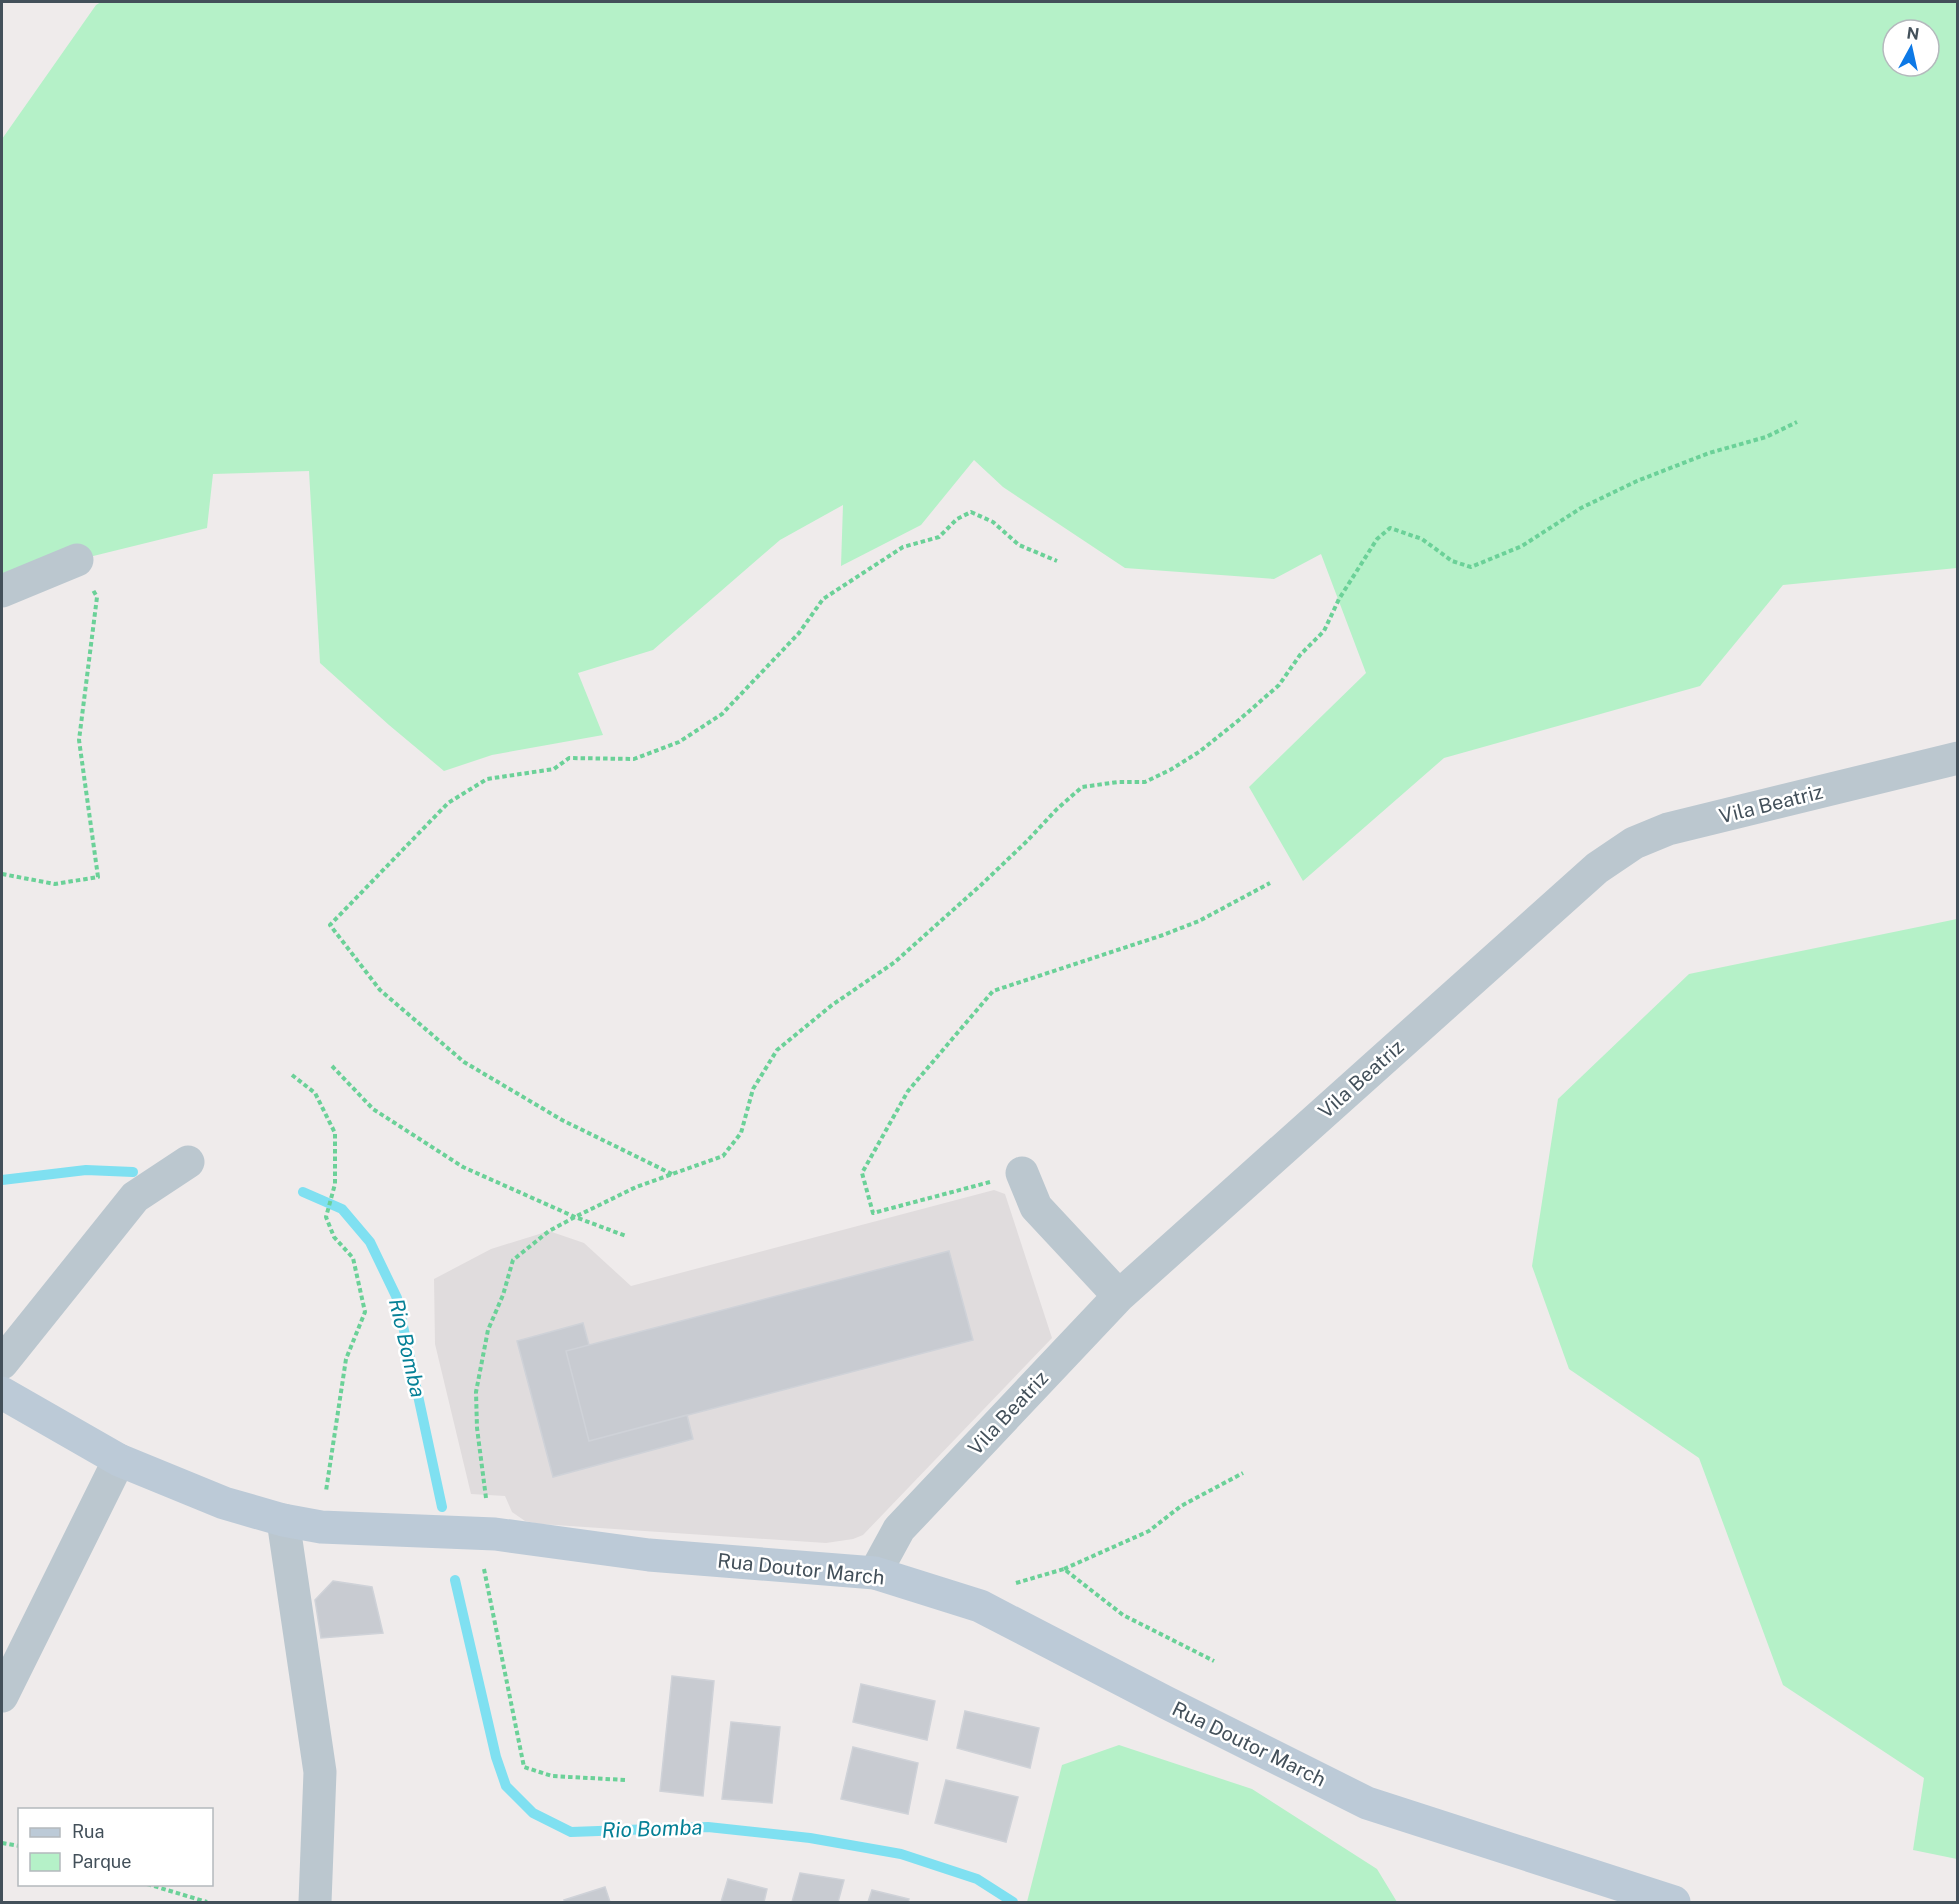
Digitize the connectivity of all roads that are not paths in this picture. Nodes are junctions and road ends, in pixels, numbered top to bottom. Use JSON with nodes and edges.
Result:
{"nodes":[{"id":1,"x":77,"y":560,"type":"road end"},
{"id":2,"x":2,"y":591,"type":"edge"},
{"id":3,"x":1958,"y":758,"type":"edge"},
{"id":4,"x":188,"y":1162,"type":"dead end"},
{"id":5,"x":1022,"y":1173,"type":"road end"},
{"id":6,"x":1119,"y":1296,"type":"junction"},
{"id":7,"x":2,"y":1363,"type":"edge"},
{"id":8,"x":2,"y":1393,"type":"edge"},
{"id":9,"x":119,"y":1460,"type":"junction"},
{"id":10,"x":283,"y":1520,"type":"junction"},
{"id":11,"x":875,"y":1573,"type":"junction"},
{"id":12,"x":2,"y":1696,"type":"edge"},
{"id":13,"x":315,"y":1902,"type":"edge"},
{"id":14,"x":1674,"y":1902,"type":"edge"}],
"edges":[{"from":1,"to":2,"type":"street"},
{"from":3,"to":6,"type":"street","name":"Vila Beatriz"},
{"from":4,"to":7,"type":"street"},
{"from":5,"to":6,"type":"street"},
{"from":6,"to":11,"type":"street","name":"Vila Beatriz"},
{"from":8,"to":9,"type":"main road","name":"Rua Doutor March"},
{"from":9,"to":10,"type":"main road","name":"Rua Doutor March"},
{"from":9,"to":12,"type":"street"},
{"from":10,"to":11,"type":"main road","name":"Rua Doutor March"},
{"from":10,"to":13,"type":"street"},
{"from":11,"to":14,"type":"main road","name":"Rua Doutor March"}]}
